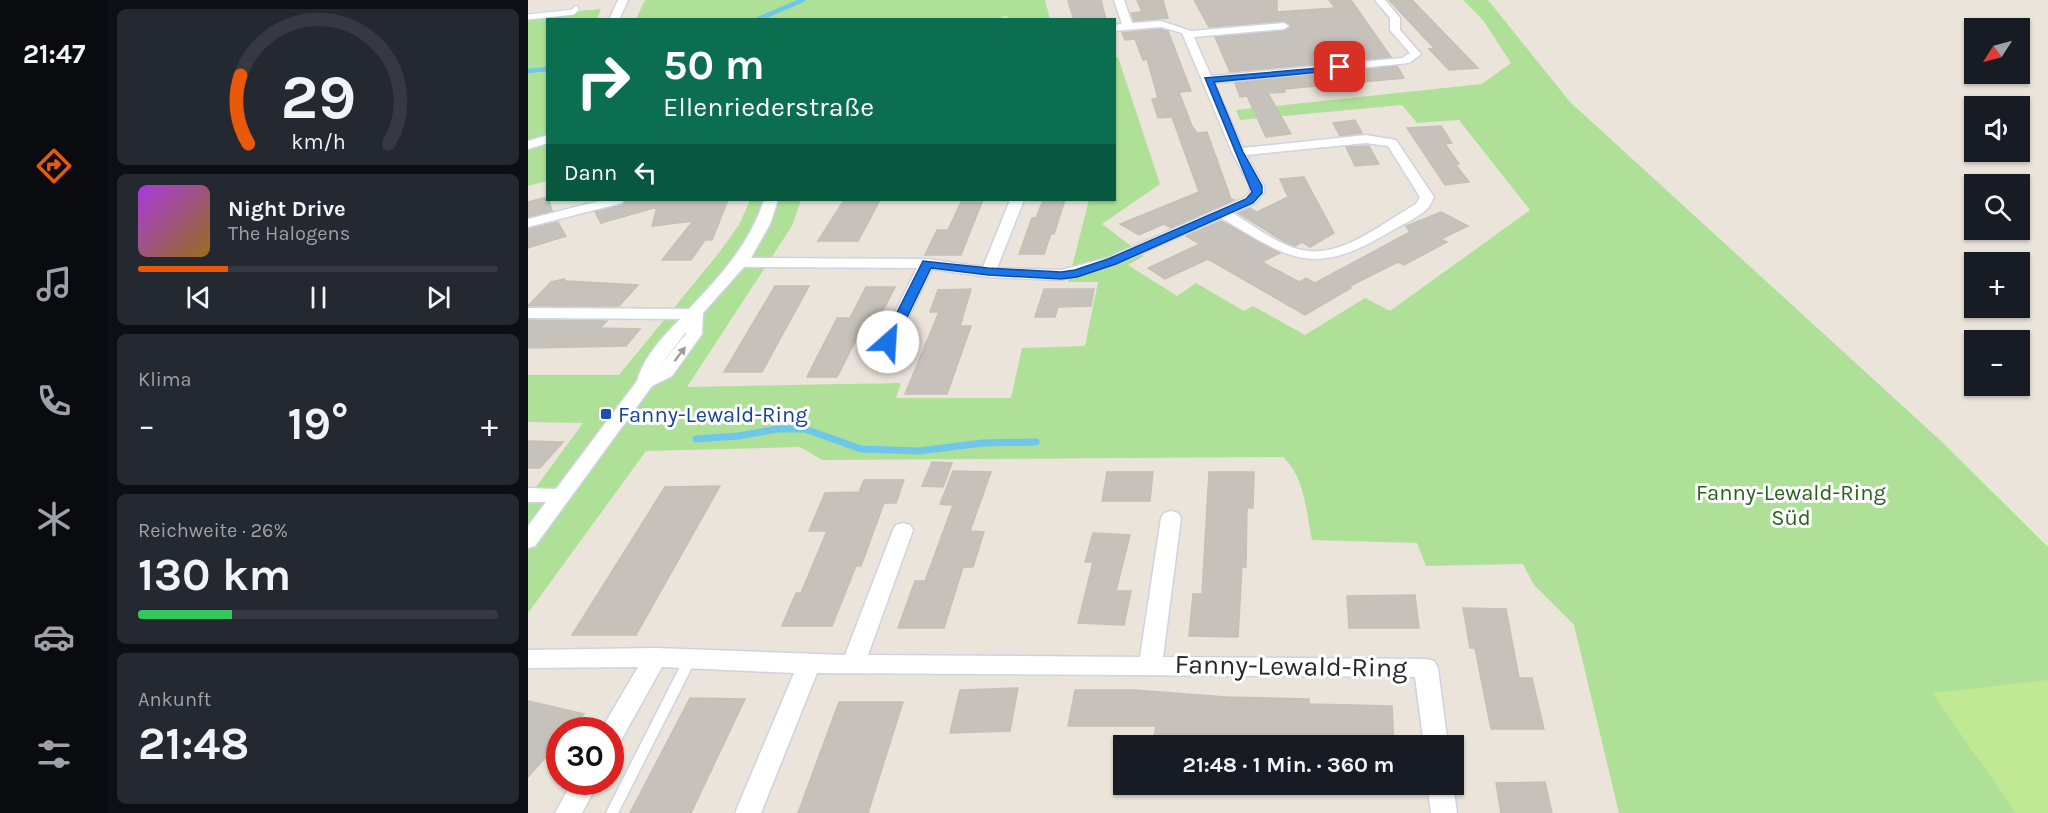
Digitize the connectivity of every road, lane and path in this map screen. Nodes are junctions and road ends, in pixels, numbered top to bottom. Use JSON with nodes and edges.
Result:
{"nodes":[{"id":1,"x":623,"y":0,"type":"edge"},
{"id":2,"x":1119,"y":0,"type":"edge"},
{"id":3,"x":1380,"y":0,"type":"edge"},
{"id":4,"x":576,"y":9,"type":"dead end"},
{"id":5,"x":528,"y":17,"type":"edge"},
{"id":6,"x":615,"y":18,"type":"edge"},
{"id":7,"x":1284,"y":26,"type":"dead end"},
{"id":8,"x":1121,"y":27,"type":"edge"},
{"id":9,"x":1188,"y":34,"type":"junction"},
{"id":10,"x":1208,"y":80,"type":"junction"},
{"id":11,"x":546,"y":140,"type":"edge"},
{"id":12,"x":528,"y":146,"type":"edge"},
{"id":13,"x":1238,"y":152,"type":"junction"},
{"id":14,"x":613,"y":201,"type":"edge"},
{"id":15,"x":771,"y":201,"type":"edge"},
{"id":16,"x":1017,"y":201,"type":"edge"},
{"id":17,"x":1224,"y":214,"type":"junction"},
{"id":18,"x":528,"y":223,"type":"edge"},
{"id":19,"x":740,"y":262,"type":"junction"},
{"id":20,"x":927,"y":264,"type":"junction"},
{"id":21,"x":988,"y":272,"type":"junction"},
{"id":22,"x":528,"y":313,"type":"edge"},
{"id":23,"x":696,"y":314,"type":"junction"},
{"id":24,"x":888,"y":342,"type":"dead end"},
{"id":25,"x":528,"y":495,"type":"edge"},
{"id":26,"x":562,"y":496,"type":"junction"},
{"id":27,"x":1171,"y":518,"type":"dead end"},
{"id":28,"x":903,"y":530,"type":"dead end"},
{"id":29,"x":528,"y":541,"type":"edge"},
{"id":30,"x":656,"y":657,"type":"junction"},
{"id":31,"x":528,"y":658,"type":"edge"},
{"id":32,"x":690,"y":659,"type":"junction"},
{"id":33,"x":809,"y":664,"type":"junction"},
{"id":34,"x":853,"y":664,"type":"junction"},
{"id":35,"x":1150,"y":664,"type":"junction"},
{"id":36,"x":622,"y":717,"type":"edge"},
{"id":37,"x":1435,"y":735,"type":"edge"},
{"id":38,"x":578,"y":795,"type":"edge"},
{"id":39,"x":1442,"y":795,"type":"edge"},
{"id":40,"x":568,"y":813,"type":"edge"},
{"id":41,"x":612,"y":813,"type":"edge"},
{"id":42,"x":748,"y":813,"type":"edge"},
{"id":43,"x":1444,"y":813,"type":"edge"}],
"edges":[{"from":1,"to":6,"type":"street"},
{"from":2,"to":8,"type":"street"},
{"from":3,"to":10,"type":"street"},
{"from":4,"to":5,"type":"lane"},
{"from":7,"to":9,"type":"street"},
{"from":8,"to":9,"type":"street"},
{"from":9,"to":10,"type":"street"},
{"from":10,"to":13,"type":"street"},
{"from":11,"to":12,"type":"street"},
{"from":13,"to":17,"type":"street"},
{"from":13,"to":17,"type":"street"},
{"from":14,"to":18,"type":"street"},
{"from":15,"to":19,"type":"street"},
{"from":16,"to":21,"type":"street"},
{"from":17,"to":21,"type":"street"},
{"from":19,"to":20,"type":"street"},
{"from":19,"to":23,"type":"street"},
{"from":20,"to":21,"type":"street"},
{"from":20,"to":24,"type":"street"},
{"from":22,"to":23,"type":"street"},
{"from":23,"to":26,"type":"street"},
{"from":25,"to":26,"type":"street"},
{"from":26,"to":29,"type":"street"},
{"from":27,"to":35,"type":"street","name":"Fanny-Lewald-Ring"},
{"from":28,"to":34,"type":"street"},
{"from":30,"to":31,"type":"street","name":"Fanny-Lewald-Ring"},
{"from":30,"to":32,"type":"street","name":"Fanny-Lewald-Ring"},
{"from":30,"to":36,"type":"street"},
{"from":32,"to":33,"type":"street","name":"Fanny-Lewald-Ring"},
{"from":32,"to":41,"type":"lane"},
{"from":33,"to":34,"type":"street","name":"Fanny-Lewald-Ring"},
{"from":33,"to":42,"type":"street"},
{"from":34,"to":35,"type":"street","name":"Fanny-Lewald-Ring"},
{"from":35,"to":37,"type":"street","name":"Fanny-Lewald-Ring"},
{"from":38,"to":40,"type":"street"},
{"from":39,"to":43,"type":"street"}]}
